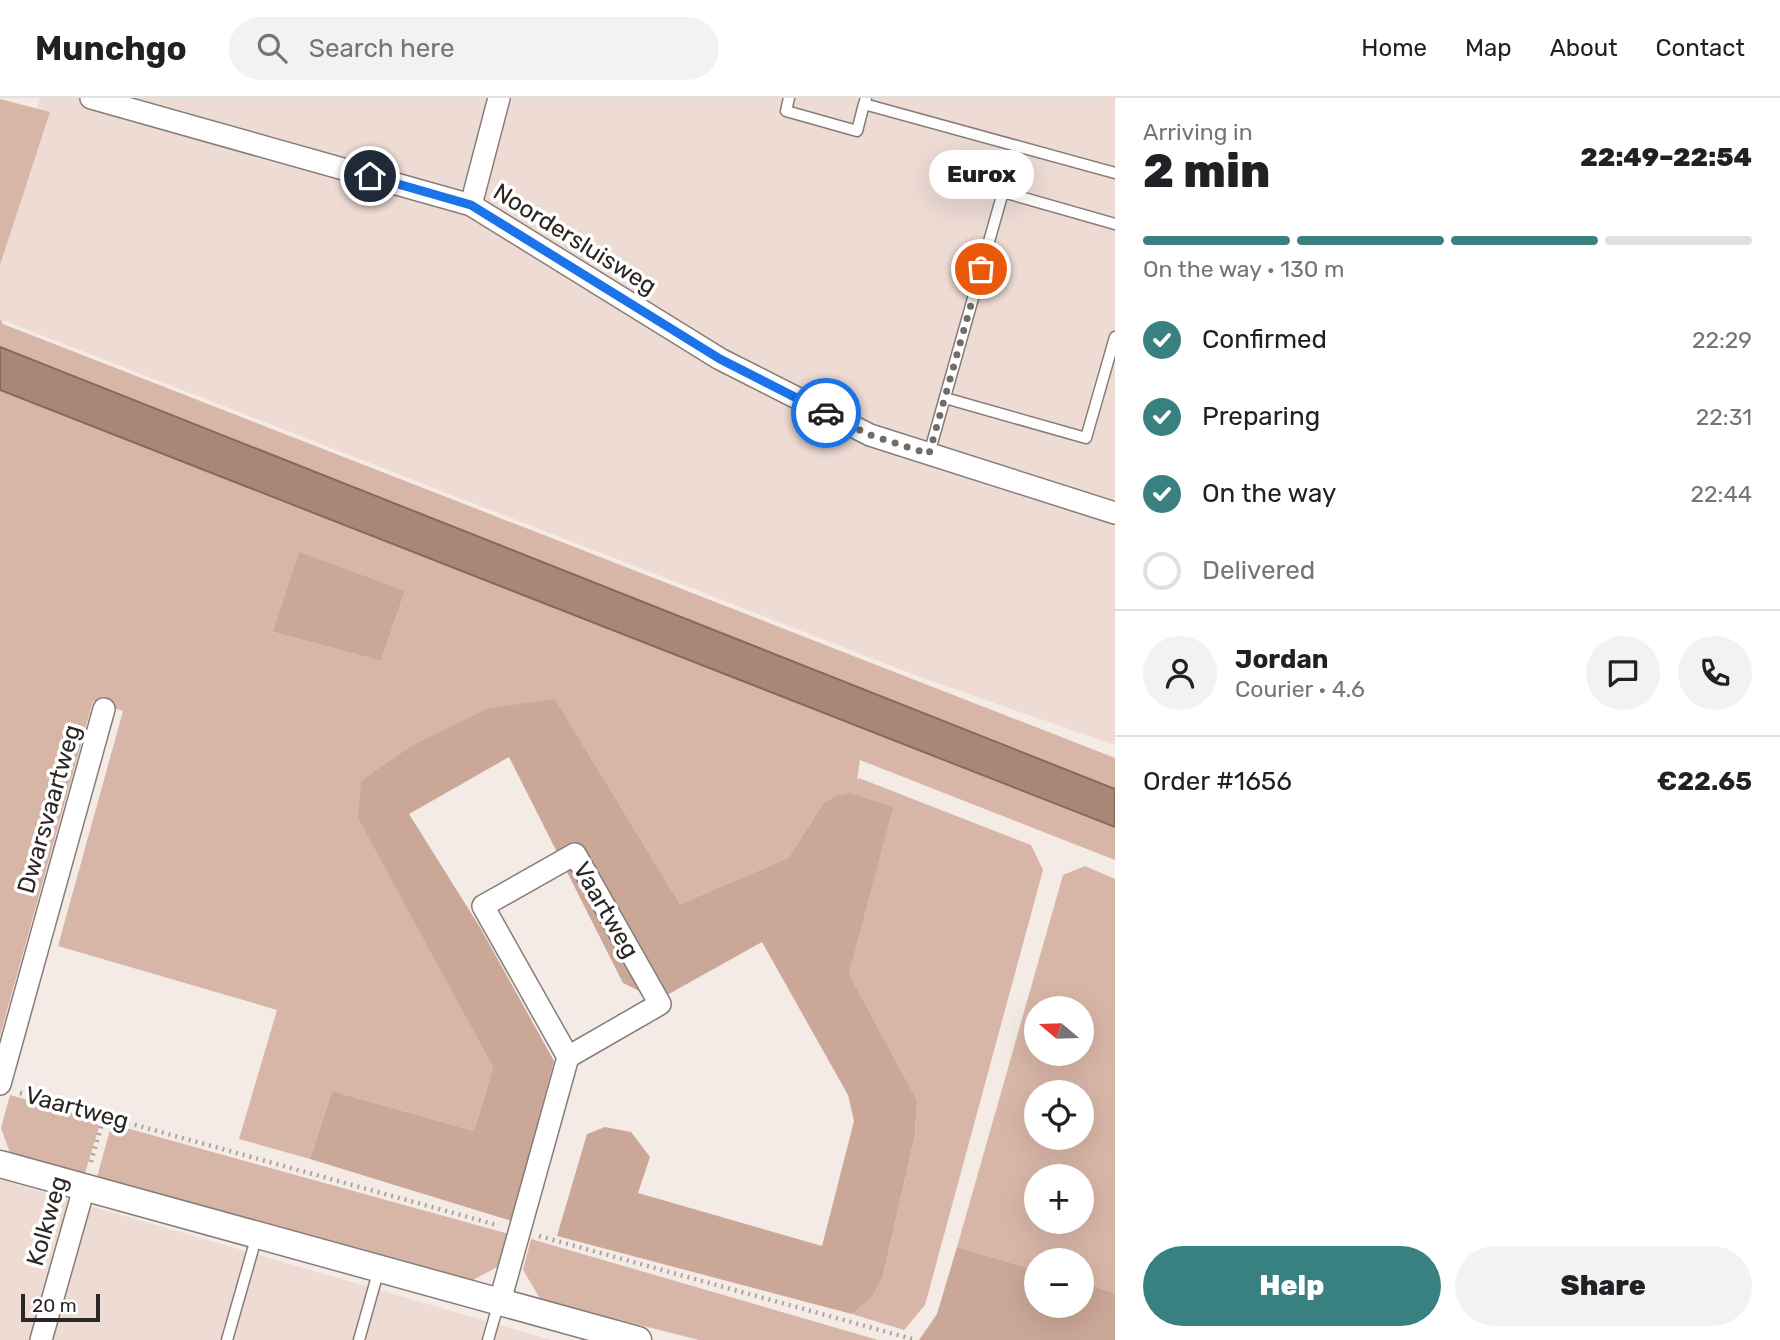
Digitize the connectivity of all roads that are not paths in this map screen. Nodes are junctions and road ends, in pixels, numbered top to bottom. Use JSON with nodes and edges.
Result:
{"nodes":[{"id":1,"x":92,"y":98,"type":"edge"},
{"id":2,"x":499,"y":98,"type":"edge"},
{"id":3,"x":789,"y":98,"type":"edge"},
{"id":4,"x":865,"y":101,"type":"edge"},
{"id":5,"x":1115,"y":173,"type":"edge"},
{"id":6,"x":471,"y":205,"type":"junction"},
{"id":7,"x":1115,"y":224,"type":"edge"},
{"id":8,"x":1115,"y":337,"type":"edge"},
{"id":9,"x":945,"y":398,"type":"junction"},
{"id":10,"x":929,"y":454,"type":"junction"},
{"id":11,"x":1115,"y":513,"type":"edge"},
{"id":12,"x":104,"y":709,"type":"dead end"},
{"id":13,"x":568,"y":1057,"type":"junction"},
{"id":14,"x":6,"y":1087,"type":"edge"},
{"id":15,"x":0,"y":1164,"type":"edge"},
{"id":16,"x":84,"y":1188,"type":"junction"},
{"id":17,"x":257,"y":1235,"type":"junction"},
{"id":18,"x":379,"y":1268,"type":"junction"},
{"id":19,"x":500,"y":1301,"type":"junction"},
{"id":20,"x":41,"y":1340,"type":"edge"},
{"id":21,"x":227,"y":1340,"type":"edge"},
{"id":22,"x":359,"y":1340,"type":"edge"},
{"id":23,"x":488,"y":1340,"type":"edge"},
{"id":24,"x":638,"y":1340,"type":"edge"}],
"edges":[{"from":1,"to":6,"type":"street","name":"Noordersluisweg"},
{"from":2,"to":6,"type":"street"},
{"from":3,"to":4,"type":"lane"},
{"from":4,"to":5,"type":"lane"},
{"from":6,"to":10,"type":"street","name":"Noordersluisweg"},
{"from":7,"to":9,"type":"lane"},
{"from":8,"to":9,"type":"lane"},
{"from":9,"to":10,"type":"lane"},
{"from":10,"to":11,"type":"street","name":"Noordersluisweg"},
{"from":12,"to":14,"type":"street","name":"Dwarsvaartweg"},
{"from":13,"to":13,"type":"street","name":"Vaartweg"},
{"from":13,"to":19,"type":"street"},
{"from":15,"to":16,"type":"street"},
{"from":16,"to":17,"type":"street"},
{"from":16,"to":20,"type":"street","name":"Kolkweg"},
{"from":17,"to":18,"type":"street"},
{"from":17,"to":21,"type":"lane"},
{"from":18,"to":19,"type":"street"},
{"from":18,"to":22,"type":"lane"},
{"from":19,"to":23,"type":"lane"},
{"from":19,"to":24,"type":"street"}]}
